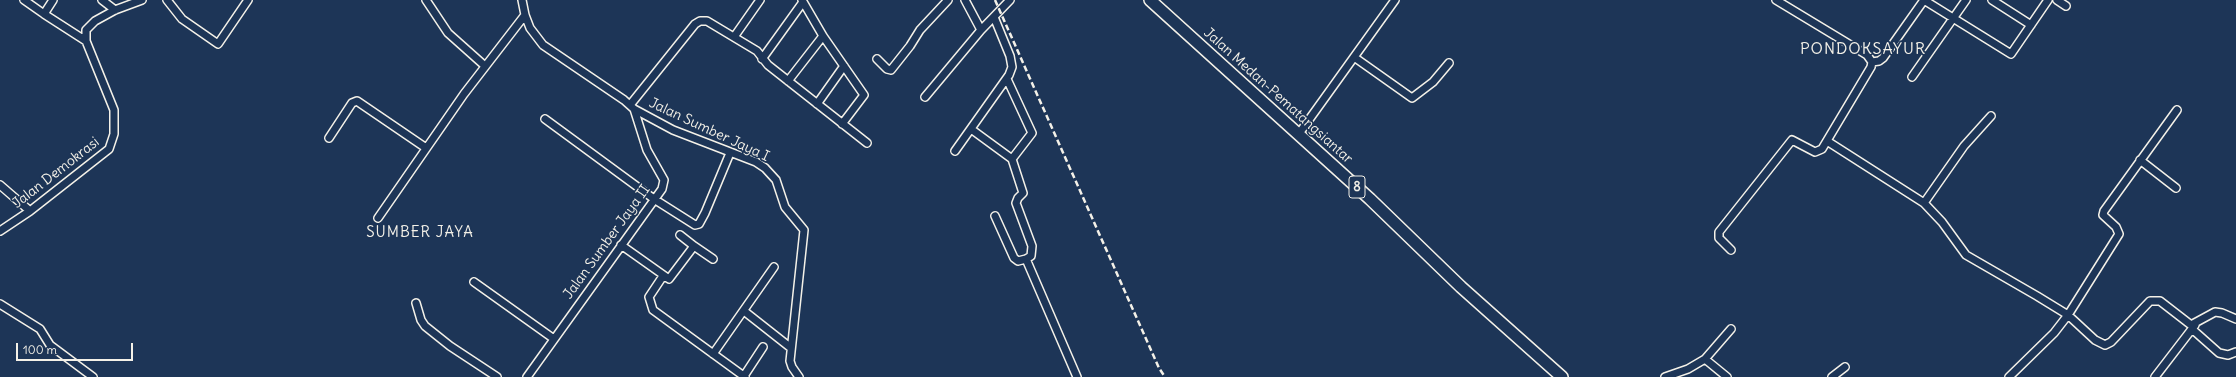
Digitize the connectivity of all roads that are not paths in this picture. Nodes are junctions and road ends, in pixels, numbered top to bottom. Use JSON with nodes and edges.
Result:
{"nodes":[{"id":1,"x":24,"y":0,"type":"edge"},
{"id":2,"x":53,"y":0,"type":"edge"},
{"id":3,"x":102,"y":0,"type":"edge"},
{"id":4,"x":142,"y":0,"type":"edge"},
{"id":5,"x":167,"y":0,"type":"edge"},
{"id":6,"x":248,"y":0,"type":"edge"},
{"id":7,"x":522,"y":0,"type":"edge"},
{"id":8,"x":760,"y":0,"type":"edge"},
{"id":9,"x":948,"y":0,"type":"edge"},
{"id":10,"x":965,"y":0,"type":"edge"},
{"id":11,"x":1010,"y":0,"type":"edge"},
{"id":12,"x":1395,"y":0,"type":"edge"},
{"id":13,"x":1776,"y":0,"type":"edge"},
{"id":14,"x":1966,"y":0,"type":"edge"},
{"id":15,"x":1992,"y":0,"type":"edge"},
{"id":16,"x":2048,"y":0,"type":"edge"},
{"id":17,"x":2057,"y":0,"type":"edge"},
{"id":18,"x":802,"y":1,"type":"edge"},
{"id":19,"x":430,"y":2,"type":"edge"},
{"id":20,"x":1156,"y":2,"type":"edge"},
{"id":21,"x":2066,"y":6,"type":"dead end"},
{"id":22,"x":115,"y":10,"type":"junction"},
{"id":23,"x":44,"y":14,"type":"junction"},
{"id":24,"x":525,"y":15,"type":"junction"},
{"id":25,"x":994,"y":17,"type":"junction"},
{"id":26,"x":1954,"y":19,"type":"junction"},
{"id":27,"x":2031,"y":25,"type":"junction"},
{"id":28,"x":981,"y":30,"type":"junction"},
{"id":29,"x":823,"y":36,"type":"junction"},
{"id":30,"x":734,"y":37,"type":"junction"},
{"id":31,"x":86,"y":41,"type":"junction"},
{"id":32,"x":1354,"y":57,"type":"junction"},
{"id":33,"x":762,"y":58,"type":"junction"},
{"id":34,"x":877,"y":59,"type":"dead end"},
{"id":35,"x":1872,"y":62,"type":"junction"},
{"id":36,"x":1449,"y":63,"type":"dead end"},
{"id":37,"x":485,"y":66,"type":"junction"},
{"id":38,"x":844,"y":66,"type":"junction"},
{"id":39,"x":1912,"y":77,"type":"dead end"},
{"id":40,"x":1007,"y":80,"type":"junction"},
{"id":41,"x":788,"y":82,"type":"junction"},
{"id":42,"x":925,"y":97,"type":"dead end"},
{"id":43,"x":817,"y":104,"type":"junction"},
{"id":44,"x":632,"y":107,"type":"junction"},
{"id":45,"x":2176,"y":110,"type":"dead end"},
{"id":46,"x":1991,"y":116,"type":"dead end"},
{"id":47,"x":545,"y":119,"type":"dead end"},
{"id":48,"x":842,"y":124,"type":"junction"},
{"id":49,"x":971,"y":128,"type":"junction"},
{"id":50,"x":1298,"y":135,"type":"junction"},
{"id":51,"x":329,"y":138,"type":"dead end"},
{"id":52,"x":1827,"y":140,"type":"junction"},
{"id":53,"x":867,"y":144,"type":"dead end"},
{"id":54,"x":426,"y":148,"type":"junction"},
{"id":55,"x":955,"y":150,"type":"dead end"},
{"id":56,"x":730,"y":153,"type":"junction"},
{"id":57,"x":1012,"y":159,"type":"junction"},
{"id":58,"x":2140,"y":160,"type":"junction"},
{"id":59,"x":0,"y":185,"type":"edge"},
{"id":60,"x":2176,"y":188,"type":"dead end"},
{"id":61,"x":654,"y":199,"type":"junction"},
{"id":62,"x":1924,"y":203,"type":"junction"},
{"id":63,"x":30,"y":210,"type":"junction"},
{"id":64,"x":996,"y":216,"type":"dead end"},
{"id":65,"x":378,"y":218,"type":"dead end"},
{"id":66,"x":0,"y":231,"type":"edge"},
{"id":67,"x":680,"y":235,"type":"dead end"},
{"id":68,"x":621,"y":245,"type":"junction"},
{"id":69,"x":694,"y":246,"type":"junction"},
{"id":70,"x":1731,"y":250,"type":"dead end"},
{"id":71,"x":713,"y":259,"type":"dead end"},
{"id":72,"x":1026,"y":259,"type":"junction"},
{"id":73,"x":774,"y":267,"type":"dead end"},
{"id":74,"x":663,"y":276,"type":"junction"},
{"id":75,"x":474,"y":282,"type":"dead end"},
{"id":76,"x":416,"y":303,"type":"dead end"},
{"id":77,"x":0,"y":304,"type":"edge"},
{"id":78,"x":744,"y":311,"type":"junction"},
{"id":79,"x":2068,"y":315,"type":"junction"},
{"id":80,"x":2236,"y":319,"type":"edge"},
{"id":81,"x":2194,"y":327,"type":"junction"},
{"id":82,"x":1731,"y":329,"type":"dead end"},
{"id":83,"x":554,"y":339,"type":"junction"},
{"id":84,"x":763,"y":348,"type":"dead end"},
{"id":85,"x":791,"y":348,"type":"junction"},
{"id":86,"x":2236,"y":352,"type":"edge"},
{"id":87,"x":713,"y":354,"type":"junction"},
{"id":88,"x":1706,"y":359,"type":"junction"},
{"id":89,"x":1844,"y":367,"type":"dead end"},
{"id":90,"x":93,"y":377,"type":"edge"},
{"id":91,"x":497,"y":377,"type":"edge"},
{"id":92,"x":528,"y":377,"type":"edge"},
{"id":93,"x":745,"y":377,"type":"edge"},
{"id":94,"x":799,"y":377,"type":"edge"},
{"id":95,"x":1076,"y":377,"type":"edge"},
{"id":96,"x":1562,"y":377,"type":"edge"},
{"id":97,"x":1665,"y":377,"type":"edge"},
{"id":98,"x":1727,"y":377,"type":"edge"},
{"id":99,"x":1832,"y":377,"type":"edge"},
{"id":100,"x":2009,"y":377,"type":"edge"},
{"id":101,"x":2155,"y":377,"type":"edge"}],
"edges":[{"from":1,"to":23,"type":"street"},
{"from":2,"to":23,"type":"street"},
{"from":3,"to":22,"type":"street"},
{"from":4,"to":22,"type":"street"},
{"from":5,"to":6,"type":"street"},
{"from":7,"to":24,"type":"street"},
{"from":8,"to":30,"type":"street"},
{"from":9,"to":34,"type":"street"},
{"from":10,"to":28,"type":"street"},
{"from":11,"to":25,"type":"street"},
{"from":12,"to":32,"type":"street"},
{"from":13,"to":35,"type":"street"},
{"from":14,"to":26,"type":"street"},
{"from":15,"to":27,"type":"street"},
{"from":16,"to":27,"type":"street"},
{"from":17,"to":21,"type":"street"},
{"from":18,"to":29,"type":"street"},
{"from":18,"to":33,"type":"street"},
{"from":19,"to":37,"type":"street"},
{"from":20,"to":50,"type":"highway","name":"Jalan Medan-Pematangsiantar","number":"8"},
{"from":22,"to":31,"type":"street"},
{"from":23,"to":31,"type":"street"},
{"from":24,"to":37,"type":"street"},
{"from":24,"to":44,"type":"street"},
{"from":25,"to":28,"type":"street"},
{"from":25,"to":40,"type":"street"},
{"from":26,"to":27,"type":"street"},
{"from":26,"to":35,"type":"street"},
{"from":26,"to":39,"type":"street"},
{"from":28,"to":42,"type":"street"},
{"from":29,"to":38,"type":"street"},
{"from":29,"to":41,"type":"street"},
{"from":30,"to":33,"type":"street"},
{"from":30,"to":44,"type":"street"},
{"from":31,"to":63,"type":"street","name":"Jalan Demokrasi"},
{"from":32,"to":36,"type":"street"},
{"from":32,"to":50,"type":"street"},
{"from":33,"to":41,"type":"street"},
{"from":35,"to":52,"type":"street"},
{"from":37,"to":54,"type":"street"},
{"from":38,"to":43,"type":"street"},
{"from":38,"to":48,"type":"street"},
{"from":40,"to":49,"type":"street"},
{"from":40,"to":57,"type":"street"},
{"from":41,"to":43,"type":"street"},
{"from":43,"to":48,"type":"street"},
{"from":44,"to":56,"type":"street","name":"Jalan Sumber Jaya I"},
{"from":44,"to":61,"type":"street","name":"Jalan Sumber Jaya II"},
{"from":45,"to":58,"type":"street"},
{"from":46,"to":62,"type":"street"},
{"from":47,"to":61,"type":"street"},
{"from":48,"to":53,"type":"street"},
{"from":49,"to":55,"type":"street"},
{"from":49,"to":57,"type":"street"},
{"from":50,"to":96,"type":"highway","name":"Jalan Medan-Pematangsiantar","number":"8"},
{"from":51,"to":54,"type":"street"},
{"from":52,"to":62,"type":"street"},
{"from":52,"to":70,"type":"street"},
{"from":54,"to":65,"type":"street"},
{"from":56,"to":61,"type":"street"},
{"from":56,"to":85,"type":"street","name":"Jalan Sumber Jaya I"},
{"from":57,"to":72,"type":"street"},
{"from":58,"to":60,"type":"street"},
{"from":58,"to":79,"type":"street"},
{"from":59,"to":63,"type":"street"},
{"from":61,"to":68,"type":"street","name":"Jalan Sumber Jaya II"},
{"from":62,"to":79,"type":"street"},
{"from":63,"to":66,"type":"street","name":"Jalan Demokrasi"},
{"from":64,"to":72,"type":"street"},
{"from":67,"to":69,"type":"street"},
{"from":68,"to":74,"type":"street"},
{"from":68,"to":83,"type":"street","name":"Jalan Sumber Jaya II"},
{"from":69,"to":71,"type":"street"},
{"from":69,"to":74,"type":"street"},
{"from":72,"to":95,"type":"street"},
{"from":73,"to":78,"type":"street"},
{"from":74,"to":87,"type":"street"},
{"from":75,"to":83,"type":"street"},
{"from":76,"to":91,"type":"street"},
{"from":77,"to":90,"type":"street"},
{"from":78,"to":85,"type":"street"},
{"from":78,"to":87,"type":"street"},
{"from":79,"to":81,"type":"street"},
{"from":79,"to":100,"type":"street"},
{"from":80,"to":81,"type":"street"},
{"from":81,"to":86,"type":"street"},
{"from":81,"to":101,"type":"street"},
{"from":82,"to":88,"type":"street"},
{"from":83,"to":92,"type":"street","name":"Jalan Sumber Jaya II"},
{"from":84,"to":93,"type":"street"},
{"from":85,"to":94,"type":"street","name":"Jalan Sumber Jaya I"},
{"from":87,"to":93,"type":"street"},
{"from":88,"to":97,"type":"street"},
{"from":88,"to":98,"type":"street"},
{"from":89,"to":99,"type":"street"}]}
